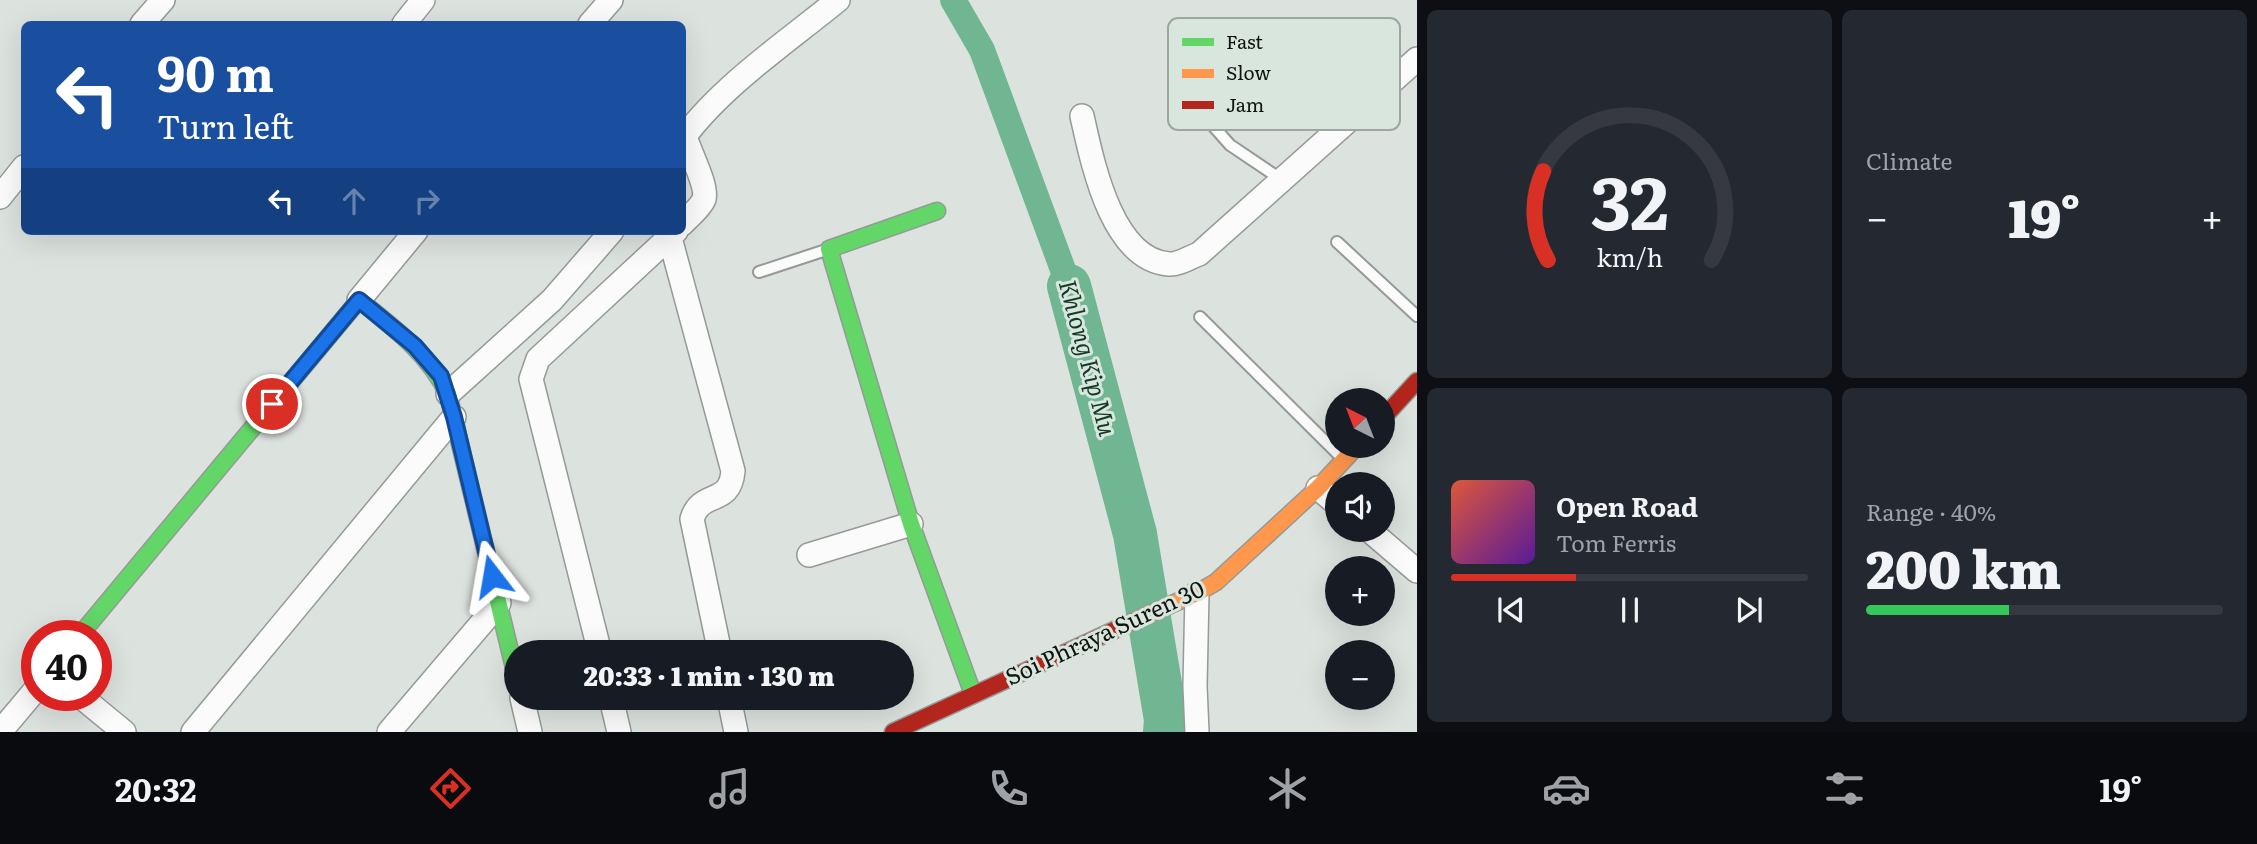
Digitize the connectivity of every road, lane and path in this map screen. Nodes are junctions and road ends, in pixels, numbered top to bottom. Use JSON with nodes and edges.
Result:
{"nodes":[{"id":1,"x":163,"y":0,"type":"edge"},
{"id":2,"x":424,"y":0,"type":"edge"},
{"id":3,"x":611,"y":0,"type":"edge"},
{"id":4,"x":838,"y":0,"type":"edge"},
{"id":5,"x":145,"y":21,"type":"edge"},
{"id":6,"x":406,"y":21,"type":"edge"},
{"id":7,"x":593,"y":21,"type":"edge"},
{"id":8,"x":1417,"y":59,"type":"edge"},
{"id":9,"x":1400,"y":74,"type":"edge"},
{"id":10,"x":1082,"y":116,"type":"dead end"},
{"id":11,"x":1217,"y":130,"type":"edge"},
{"id":12,"x":1338,"y":130,"type":"edge"},
{"id":13,"x":686,"y":135,"type":"edge"},
{"id":14,"x":686,"y":140,"type":"edge"},
{"id":15,"x":21,"y":171,"type":"edge"},
{"id":16,"x":1282,"y":180,"type":"junction"},
{"id":17,"x":0,"y":197,"type":"edge"},
{"id":18,"x":937,"y":211,"type":"dead end"},
{"id":19,"x":686,"y":220,"type":"edge"},
{"id":20,"x":413,"y":235,"type":"edge"},
{"id":21,"x":609,"y":235,"type":"edge"},
{"id":22,"x":672,"y":235,"type":"edge"},
{"id":23,"x":677,"y":235,"type":"edge"},
{"id":24,"x":1337,"y":242,"type":"dead end"},
{"id":25,"x":829,"y":249,"type":"junction"},
{"id":26,"x":759,"y":272,"type":"dead end"},
{"id":27,"x":359,"y":300,"type":"junction"},
{"id":28,"x":1417,"y":316,"type":"edge"},
{"id":29,"x":1200,"y":317,"type":"dead end"},
{"id":30,"x":1417,"y":381,"type":"edge"},
{"id":31,"x":448,"y":394,"type":"junction"},
{"id":32,"x":1395,"y":405,"type":"edge"},
{"id":33,"x":454,"y":417,"type":"junction"},
{"id":34,"x":1345,"y":460,"type":"joint"},
{"id":35,"x":1318,"y":488,"type":"junction"},
{"id":36,"x":1325,"y":494,"type":"edge"},
{"id":37,"x":911,"y":524,"type":"junction"},
{"id":38,"x":1383,"y":542,"type":"edge"},
{"id":39,"x":809,"y":555,"type":"dead end"},
{"id":40,"x":1417,"y":570,"type":"edge"},
{"id":41,"x":1189,"y":596,"type":"junction"},
{"id":42,"x":499,"y":603,"type":"junction"},
{"id":43,"x":92,"y":620,"type":"edge"},
{"id":44,"x":508,"y":640,"type":"edge"},
{"id":45,"x":597,"y":640,"type":"edge"},
{"id":46,"x":717,"y":640,"type":"edge"},
{"id":47,"x":973,"y":694,"type":"junction"},
{"id":48,"x":21,"y":707,"type":"edge"},
{"id":49,"x":525,"y":710,"type":"edge"},
{"id":50,"x":614,"y":710,"type":"edge"},
{"id":51,"x":731,"y":710,"type":"edge"},
{"id":52,"x":98,"y":711,"type":"edge"},
{"id":53,"x":931,"y":724,"type":"edge"},
{"id":54,"x":0,"y":732,"type":"edge"},
{"id":55,"x":124,"y":732,"type":"edge"},
{"id":56,"x":192,"y":732,"type":"edge"},
{"id":57,"x":388,"y":732,"type":"edge"},
{"id":58,"x":530,"y":732,"type":"edge"},
{"id":59,"x":620,"y":732,"type":"edge"},
{"id":60,"x":736,"y":732,"type":"edge"},
{"id":61,"x":892,"y":732,"type":"edge"},
{"id":62,"x":1197,"y":732,"type":"edge"}],
"edges":[{"from":1,"to":5,"type":"street"},
{"from":2,"to":6,"type":"street"},
{"from":3,"to":7,"type":"street"},
{"from":4,"to":13,"type":"street"},
{"from":8,"to":9,"type":"street"},
{"from":10,"to":16,"type":"street"},
{"from":11,"to":16,"type":"lane"},
{"from":12,"to":16,"type":"street"},
{"from":14,"to":19,"type":"street"},
{"from":15,"to":17,"type":"street"},
{"from":18,"to":25,"type":"street"},
{"from":20,"to":27,"type":"street"},
{"from":21,"to":31,"type":"street"},
{"from":22,"to":45,"type":"street"},
{"from":23,"to":46,"type":"street"},
{"from":24,"to":28,"type":"lane"},
{"from":25,"to":26,"type":"lane"},
{"from":25,"to":37,"type":"street"},
{"from":27,"to":31,"type":"street"},
{"from":27,"to":43,"type":"street"},
{"from":29,"to":34,"type":"lane"},
{"from":30,"to":32,"type":"street"},
{"from":31,"to":33,"type":"street"},
{"from":33,"to":42,"type":"street"},
{"from":33,"to":56,"type":"street"},
{"from":34,"to":35,"type":"street","name":"Soi Phraya Suren 30"},
{"from":35,"to":36,"type":"street"},
{"from":35,"to":41,"type":"street","name":"Soi Phraya Suren 30"},
{"from":37,"to":39,"type":"street"},
{"from":37,"to":47,"type":"street"},
{"from":38,"to":40,"type":"street"},
{"from":41,"to":47,"type":"street","name":"Soi Phraya Suren 30"},
{"from":41,"to":62,"type":"street"},
{"from":42,"to":44,"type":"street"},
{"from":42,"to":57,"type":"street"},
{"from":47,"to":53,"type":"street","name":"Soi Phraya Suren 30"},
{"from":48,"to":54,"type":"street"},
{"from":49,"to":58,"type":"street"},
{"from":50,"to":59,"type":"street"},
{"from":51,"to":60,"type":"street"},
{"from":52,"to":55,"type":"street"},
{"from":53,"to":61,"type":"street","name":"Soi Phraya Suren 30"}]}
